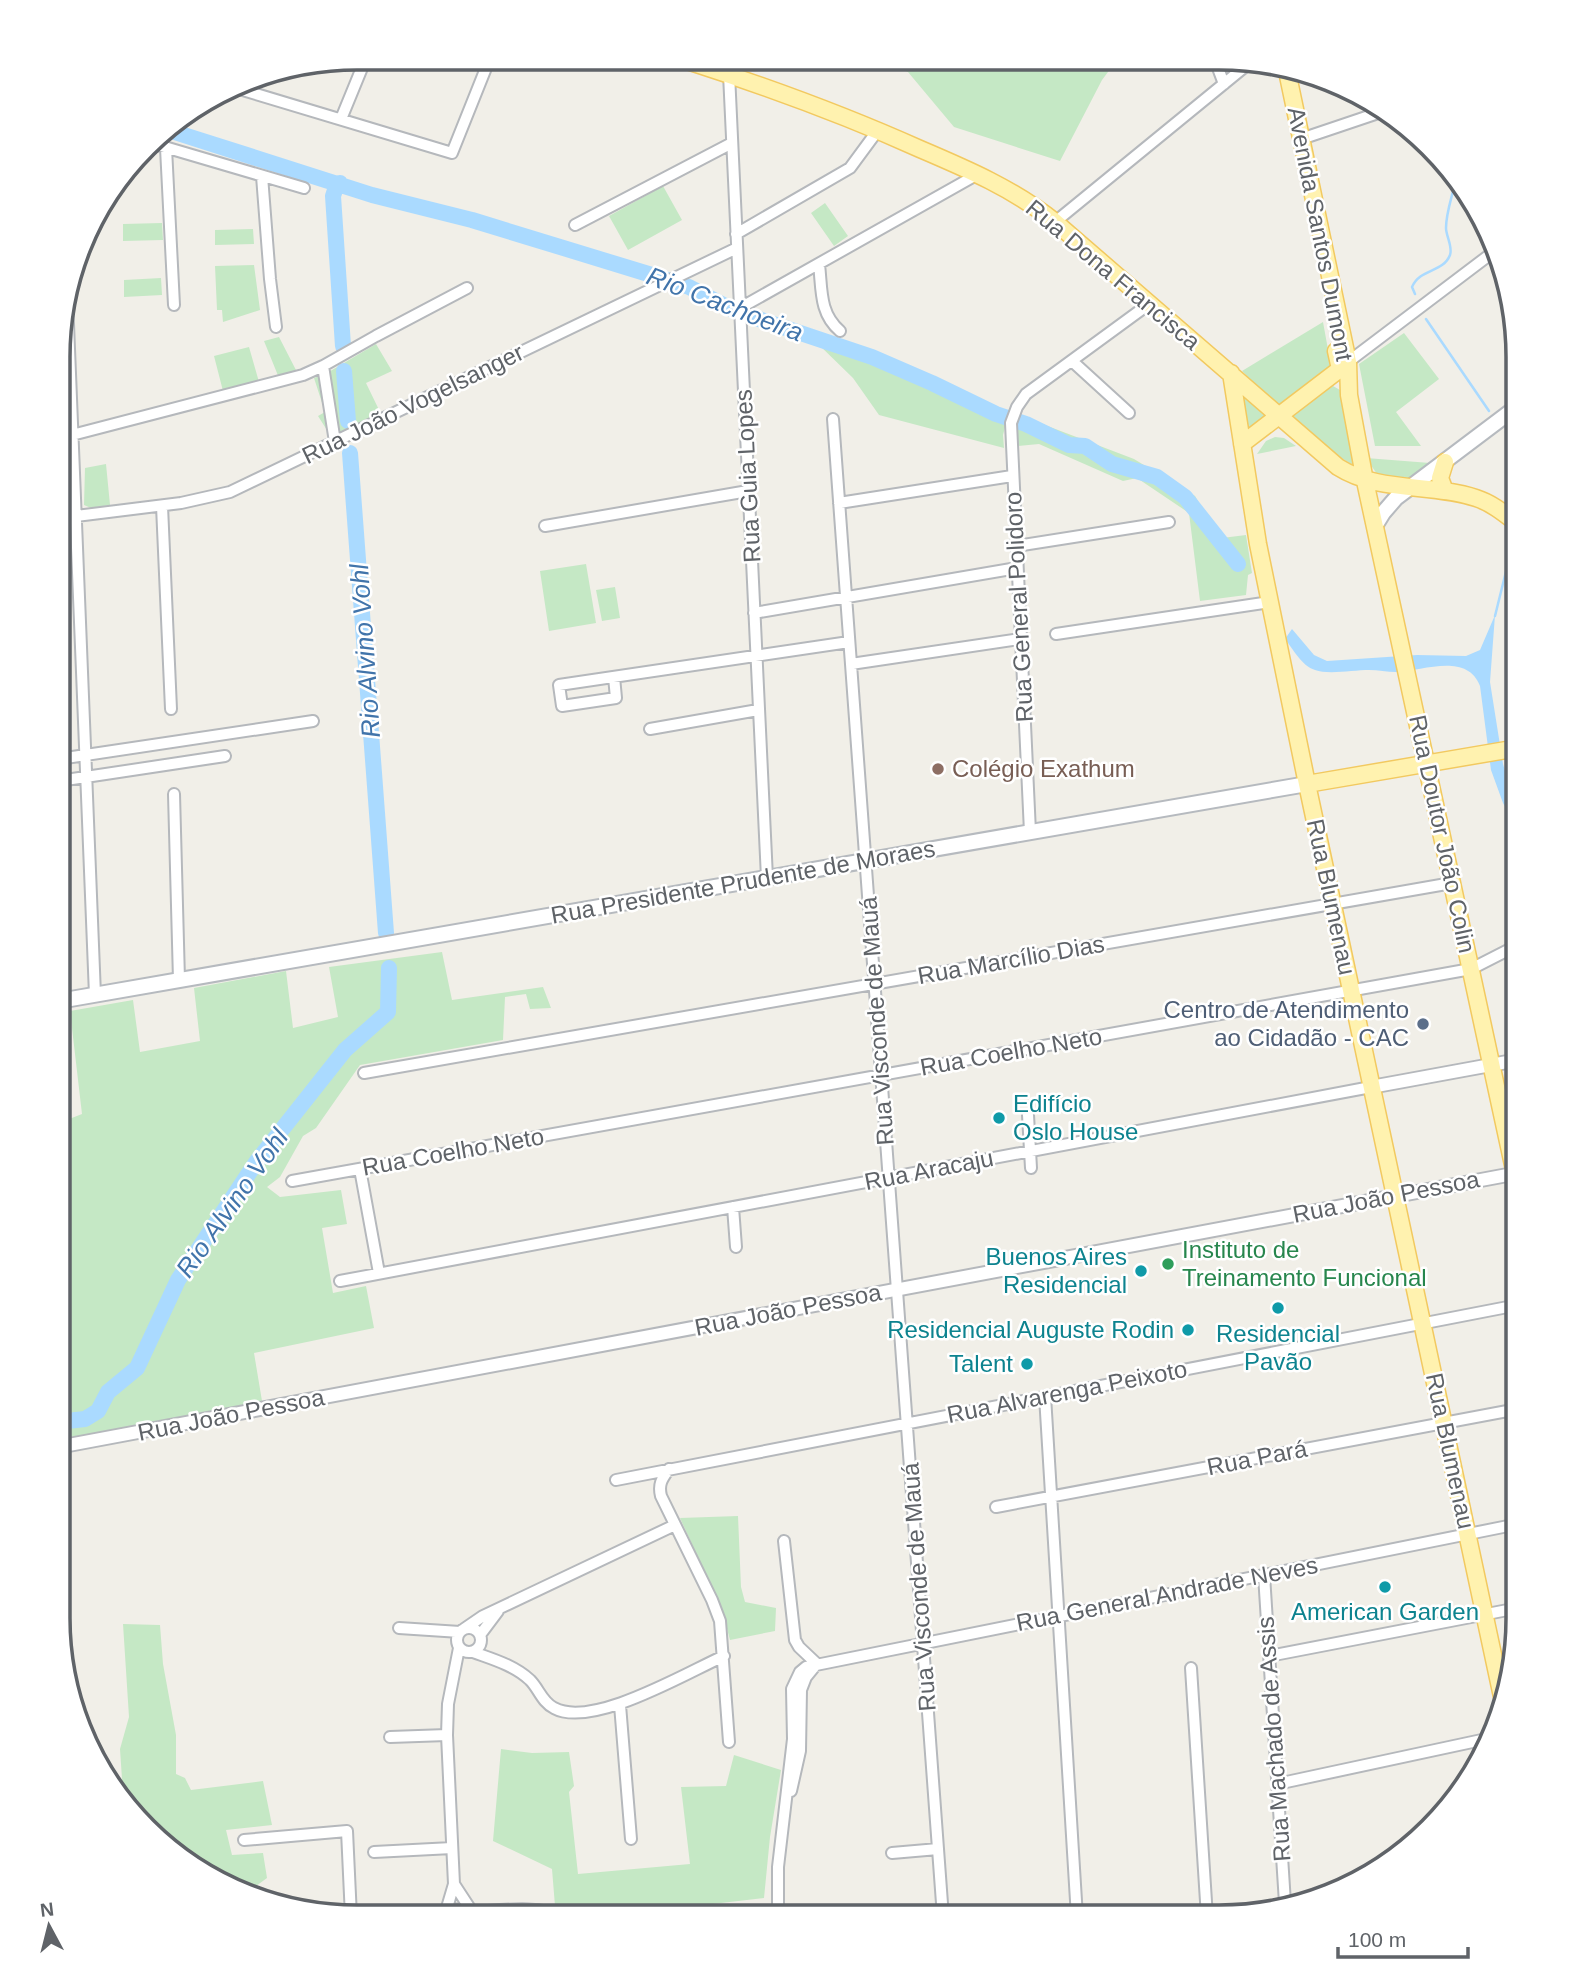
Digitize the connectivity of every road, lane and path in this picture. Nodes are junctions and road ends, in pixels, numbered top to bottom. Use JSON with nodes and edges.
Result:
{"nodes":[{"id":1,"x":361,"y":70,"type":"edge"},
{"id":2,"x":485,"y":70,"type":"edge"},
{"id":3,"x":714,"y":70,"type":"edge"},
{"id":4,"x":1219,"y":70,"type":"edge"},
{"id":5,"x":1240,"y":71,"type":"edge"},
{"id":6,"x":729,"y":75,"type":"junction"},
{"id":7,"x":1278,"y":77,"type":"edge"},
{"id":8,"x":1289,"y":79,"type":"edge"},
{"id":9,"x":1224,"y":84,"type":"junction"},
{"id":10,"x":248,"y":92,"type":"edge"},
{"id":11,"x":1373,"y":115,"type":"edge"},
{"id":12,"x":341,"y":120,"type":"junction"},
{"id":13,"x":878,"y":130,"type":"junction"},
{"id":14,"x":1301,"y":139,"type":"junction"},
{"id":15,"x":732,"y":143,"type":"junction"},
{"id":16,"x":162,"y":147,"type":"edge"},
{"id":17,"x":166,"y":148,"type":"junction"},
{"id":18,"x":978,"y":174,"type":"junction"},
{"id":19,"x":262,"y":176,"type":"junction"},
{"id":20,"x":304,"y":188,"type":"dead end"},
{"id":21,"x":1055,"y":222,"type":"junction"},
{"id":22,"x":575,"y":225,"type":"dead end"},
{"id":23,"x":736,"y":234,"type":"junction"},
{"id":24,"x":737,"y":248,"type":"junction"},
{"id":25,"x":1488,"y":256,"type":"edge"},
{"id":26,"x":819,"y":264,"type":"junction"},
{"id":27,"x":467,"y":288,"type":"dead end"},
{"id":28,"x":1149,"y":304,"type":"junction"},
{"id":29,"x":174,"y":305,"type":"dead end"},
{"id":30,"x":740,"y":312,"type":"junction"},
{"id":31,"x":276,"y":327,"type":"dead end"},
{"id":32,"x":840,"y":331,"type":"dead end"},
{"id":33,"x":1072,"y":361,"type":"junction"},
{"id":34,"x":323,"y":366,"type":"junction"},
{"id":35,"x":1340,"y":369,"type":"junction"},
{"id":36,"x":1231,"y":373,"type":"junction"},
{"id":37,"x":70,"y":381,"type":"edge"},
{"id":38,"x":1129,"y":413,"type":"dead end"},
{"id":39,"x":1279,"y":415,"type":"junction"},
{"id":40,"x":1506,"y":415,"type":"edge"},
{"id":41,"x":832,"y":419,"type":"dead end"},
{"id":42,"x":72,"y":435,"type":"junction"},
{"id":43,"x":335,"y":442,"type":"junction"},
{"id":44,"x":1242,"y":444,"type":"junction"},
{"id":45,"x":1445,"y":462,"type":"junction"},
{"id":46,"x":1013,"y":476,"type":"junction"},
{"id":47,"x":1365,"y":481,"type":"junction"},
{"id":48,"x":1412,"y":487,"type":"junction"},
{"id":49,"x":748,"y":491,"type":"junction"},
{"id":50,"x":1445,"y":491,"type":"junction"},
{"id":51,"x":839,"y":503,"type":"junction"},
{"id":52,"x":162,"y":506,"type":"junction"},
{"id":53,"x":75,"y":516,"type":"junction"},
{"id":54,"x":1506,"y":516,"type":"edge"},
{"id":55,"x":70,"y":517,"type":"edge"},
{"id":56,"x":1169,"y":522,"type":"dead end"},
{"id":57,"x":545,"y":526,"type":"dead end"},
{"id":58,"x":1375,"y":526,"type":"junction"},
{"id":59,"x":1016,"y":546,"type":"junction"},
{"id":60,"x":1017,"y":568,"type":"junction"},
{"id":61,"x":846,"y":597,"type":"junction"},
{"id":62,"x":1270,"y":602,"type":"junction"},
{"id":63,"x":754,"y":612,"type":"junction"},
{"id":64,"x":1056,"y":634,"type":"dead end"},
{"id":65,"x":1020,"y":639,"type":"junction"},
{"id":66,"x":849,"y":642,"type":"junction"},
{"id":67,"x":756,"y":656,"type":"junction"},
{"id":68,"x":851,"y":664,"type":"junction"},
{"id":69,"x":614,"y":677,"type":"junction"},
{"id":70,"x":171,"y":709,"type":"dead end"},
{"id":71,"x":758,"y":710,"type":"junction"},
{"id":72,"x":313,"y":722,"type":"dead end"},
{"id":73,"x":650,"y":729,"type":"dead end"},
{"id":74,"x":1506,"y":750,"type":"edge"},
{"id":75,"x":85,"y":755,"type":"junction"},
{"id":76,"x":225,"y":756,"type":"dead end"},
{"id":77,"x":70,"y":757,"type":"edge"},
{"id":78,"x":1426,"y":764,"type":"junction"},
{"id":79,"x":86,"y":777,"type":"junction"},
{"id":80,"x":70,"y":779,"type":"edge"},
{"id":81,"x":1307,"y":785,"type":"junction"},
{"id":82,"x":174,"y":794,"type":"dead end"},
{"id":83,"x":1030,"y":832,"type":"junction"},
{"id":84,"x":865,"y":861,"type":"junction"},
{"id":85,"x":767,"y":878,"type":"junction"},
{"id":86,"x":1452,"y":883,"type":"junction"},
{"id":87,"x":1332,"y":904,"type":"junction"},
{"id":88,"x":1506,"y":951,"type":"edge"},
{"id":89,"x":1471,"y":969,"type":"junction"},
{"id":90,"x":179,"y":980,"type":"junction"},
{"id":91,"x":874,"y":984,"type":"junction"},
{"id":92,"x":1351,"y":991,"type":"junction"},
{"id":93,"x":95,"y":995,"type":"junction"},
{"id":94,"x":70,"y":999,"type":"edge"},
{"id":95,"x":1506,"y":1062,"type":"edge"},
{"id":96,"x":1491,"y":1064,"type":"junction"},
{"id":97,"x":364,"y":1073,"type":"dead end"},
{"id":98,"x":881,"y":1075,"type":"junction"},
{"id":99,"x":1371,"y":1087,"type":"junction"},
{"id":100,"x":1028,"y":1115,"type":"dead end"},
{"id":101,"x":1506,"y":1130,"type":"edge"},
{"id":102,"x":1030,"y":1151,"type":"junction"},
{"id":103,"x":1031,"y":1168,"type":"dead end"},
{"id":104,"x":360,"y":1169,"type":"junction"},
{"id":105,"x":888,"y":1178,"type":"junction"},
{"id":106,"x":1506,"y":1180,"type":"edge"},
{"id":107,"x":292,"y":1181,"type":"dead end"},
{"id":108,"x":1395,"y":1196,"type":"junction"},
{"id":109,"x":733,"y":1207,"type":"junction"},
{"id":110,"x":736,"y":1247,"type":"dead end"},
{"id":111,"x":379,"y":1273,"type":"junction"},
{"id":112,"x":340,"y":1281,"type":"dead end"},
{"id":113,"x":897,"y":1289,"type":"junction"},
{"id":114,"x":1506,"y":1307,"type":"edge"},
{"id":115,"x":1422,"y":1323,"type":"junction"},
{"id":116,"x":1045,"y":1396,"type":"junction"},
{"id":117,"x":1506,"y":1411,"type":"edge"},
{"id":118,"x":907,"y":1423,"type":"junction"},
{"id":119,"x":1444,"y":1423,"type":"junction"},
{"id":120,"x":70,"y":1445,"type":"edge"},
{"id":121,"x":669,"y":1469,"type":"junction"},
{"id":122,"x":616,"y":1479,"type":"dead end"},
{"id":123,"x":1051,"y":1497,"type":"junction"},
{"id":124,"x":996,"y":1507,"type":"dead end"},
{"id":125,"x":675,"y":1525,"type":"junction"},
{"id":126,"x":1506,"y":1526,"type":"edge"},
{"id":127,"x":1467,"y":1534,"type":"junction"},
{"id":128,"x":784,"y":1541,"type":"dead end"},
{"id":129,"x":1264,"y":1575,"type":"junction"},
{"id":130,"x":500,"y":1609,"type":"junction"},
{"id":131,"x":1506,"y":1610,"type":"edge"},
{"id":132,"x":1485,"y":1614,"type":"junction"},
{"id":133,"x":1059,"y":1615,"type":"junction"},
{"id":134,"x":399,"y":1628,"type":"dead end"},
{"id":135,"x":430,"y":1629,"type":"junction"},
{"id":136,"x":462,"y":1630,"type":"junction"},
{"id":137,"x":923,"y":1643,"type":"junction"},
{"id":138,"x":470,"y":1646,"type":"junction"},
{"id":139,"x":724,"y":1656,"type":"junction"},
{"id":140,"x":1269,"y":1656,"type":"junction"},
{"id":141,"x":817,"y":1664,"type":"junction"},
{"id":142,"x":1191,"y":1668,"type":"dead end"},
{"id":143,"x":1499,"y":1680,"type":"edge"},
{"id":144,"x":620,"y":1705,"type":"junction"},
{"id":145,"x":447,"y":1735,"type":"junction"},
{"id":146,"x":390,"y":1737,"type":"dead end"},
{"id":147,"x":1478,"y":1741,"type":"edge"},
{"id":148,"x":729,"y":1742,"type":"dead end"},
{"id":149,"x":1277,"y":1784,"type":"junction"},
{"id":150,"x":631,"y":1839,"type":"dead end"},
{"id":151,"x":244,"y":1840,"type":"dead end"},
{"id":152,"x":452,"y":1848,"type":"junction"},
{"id":153,"x":938,"y":1849,"type":"junction"},
{"id":154,"x":374,"y":1852,"type":"dead end"},
{"id":155,"x":892,"y":1853,"type":"dead end"},
{"id":156,"x":454,"y":1884,"type":"junction"},
{"id":157,"x":1285,"y":1897,"type":"edge"},
{"id":158,"x":778,"y":1904,"type":"edge"},
{"id":159,"x":350,"y":1905,"type":"edge"},
{"id":160,"x":445,"y":1905,"type":"edge"},
{"id":161,"x":468,"y":1905,"type":"edge"},
{"id":162,"x":942,"y":1905,"type":"edge"},
{"id":163,"x":1076,"y":1905,"type":"edge"},
{"id":164,"x":1205,"y":1905,"type":"edge"}],
"edges":[{"from":1,"to":12,"type":"street"},
{"from":2,"to":12,"type":"street"},
{"from":3,"to":6,"type":"main road","name":"Rua Dona Francisca"},
{"from":4,"to":9,"type":"street"},
{"from":5,"to":9,"type":"street"},
{"from":6,"to":13,"type":"main road","name":"Rua Dona Francisca"},
{"from":6,"to":15,"type":"street","name":"Rua Guia Lopes"},
{"from":7,"to":35,"type":"main road","name":"Avenida Santos Dumont"},
{"from":8,"to":14,"type":"main road","name":"Avenida Santos Dumont"},
{"from":9,"to":21,"type":"street"},
{"from":10,"to":12,"type":"street"},
{"from":11,"to":14,"type":"street"},
{"from":13,"to":18,"type":"main road","name":"Rua Dona Francisca"},
{"from":13,"to":23,"type":"street"},
{"from":14,"to":35,"type":"main road","name":"Avenida Santos Dumont"},
{"from":15,"to":22,"type":"street"},
{"from":15,"to":23,"type":"street","name":"Rua Guia Lopes"},
{"from":16,"to":17,"type":"street"},
{"from":17,"to":19,"type":"street"},
{"from":17,"to":29,"type":"street"},
{"from":18,"to":21,"type":"main road","name":"Rua Dona Francisca"},
{"from":18,"to":26,"type":"street"},
{"from":19,"to":20,"type":"street"},
{"from":19,"to":31,"type":"street"},
{"from":21,"to":28,"type":"main road","name":"Rua Dona Francisca"},
{"from":23,"to":24,"type":"street","name":"Rua Guia Lopes"},
{"from":24,"to":30,"type":"street","name":"Rua Guia Lopes"},
{"from":24,"to":43,"type":"street","name":"Rua João Vogelsanger"},
{"from":25,"to":35,"type":"street"},
{"from":26,"to":30,"type":"street"},
{"from":26,"to":32,"type":"street"},
{"from":27,"to":34,"type":"street"},
{"from":28,"to":33,"type":"street"},
{"from":28,"to":36,"type":"main road","name":"Rua Dona Francisca"},
{"from":30,"to":49,"type":"street","name":"Rua Guia Lopes"},
{"from":33,"to":38,"type":"street"},
{"from":33,"to":46,"type":"street","name":"Rua General Polidoro"},
{"from":34,"to":42,"type":"street"},
{"from":34,"to":43,"type":"street"},
{"from":35,"to":39,"type":"main road"},
{"from":35,"to":47,"type":"main road","name":"Avenida Santos Dumont"},
{"from":36,"to":39,"type":"main road","name":"Rua Dona Francisca"},
{"from":36,"to":44,"type":"main road","name":"Rua Blumenau"},
{"from":37,"to":42,"type":"street"},
{"from":39,"to":44,"type":"main road"},
{"from":39,"to":47,"type":"main road","name":"Rua Dona Francisca"},
{"from":40,"to":45,"type":"main road"},
{"from":41,"to":51,"type":"street","name":"Rua Visconde de Mauá"},
{"from":42,"to":53,"type":"street"},
{"from":43,"to":52,"type":"street","name":"Rua João Vogelsanger"},
{"from":44,"to":62,"type":"main road","name":"Rua Blumenau"},
{"from":45,"to":48,"type":"main road"},
{"from":45,"to":50,"type":"main road"},
{"from":46,"to":51,"type":"street"},
{"from":46,"to":59,"type":"street","name":"Rua General Polidoro"},
{"from":47,"to":48,"type":"main road","name":"Rua Dona Francisca"},
{"from":47,"to":58,"type":"main road","name":"Rua Doutor João Colin"},
{"from":48,"to":50,"type":"main road","name":"Rua Dona Francisca"},
{"from":48,"to":58,"type":"main road"},
{"from":49,"to":57,"type":"street"},
{"from":49,"to":63,"type":"street","name":"Rua Guia Lopes"},
{"from":50,"to":54,"type":"main road","name":"Rua Dona Francisca"},
{"from":51,"to":61,"type":"street","name":"Rua Visconde de Mauá"},
{"from":52,"to":53,"type":"street","name":"Rua João Vogelsanger"},
{"from":52,"to":70,"type":"street"},
{"from":53,"to":55,"type":"street","name":"Rua João Vogelsanger"},
{"from":53,"to":75,"type":"street"},
{"from":56,"to":59,"type":"street"},
{"from":58,"to":78,"type":"main road","name":"Rua Doutor João Colin"},
{"from":59,"to":60,"type":"street","name":"Rua General Polidoro"},
{"from":60,"to":61,"type":"street"},
{"from":60,"to":65,"type":"street","name":"Rua General Polidoro"},
{"from":61,"to":63,"type":"street"},
{"from":61,"to":66,"type":"street","name":"Rua Visconde de Mauá"},
{"from":62,"to":64,"type":"street"},
{"from":62,"to":81,"type":"main road","name":"Rua Blumenau"},
{"from":63,"to":67,"type":"street","name":"Rua Guia Lopes"},
{"from":65,"to":68,"type":"street"},
{"from":65,"to":83,"type":"street","name":"Rua General Polidoro"},
{"from":66,"to":67,"type":"street"},
{"from":66,"to":68,"type":"street","name":"Rua Visconde de Mauá"},
{"from":67,"to":69,"type":"street"},
{"from":67,"to":71,"type":"street","name":"Rua Guia Lopes"},
{"from":68,"to":84,"type":"street","name":"Rua Visconde de Mauá"},
{"from":69,"to":69,"type":"street"},
{"from":71,"to":73,"type":"street"},
{"from":71,"to":85,"type":"street","name":"Rua Guia Lopes"},
{"from":72,"to":75,"type":"street"},
{"from":74,"to":78,"type":"main road","name":"Rua Presidente Prudente de Moraes"},
{"from":75,"to":77,"type":"street"},
{"from":75,"to":79,"type":"street"},
{"from":76,"to":79,"type":"street"},
{"from":78,"to":81,"type":"main road","name":"Rua Presidente Prudente de Moraes"},
{"from":78,"to":86,"type":"main road","name":"Rua Doutor João Colin"},
{"from":79,"to":80,"type":"street"},
{"from":79,"to":93,"type":"street"},
{"from":81,"to":83,"type":"main road","name":"Rua Presidente Prudente de Moraes"},
{"from":81,"to":87,"type":"main road","name":"Rua Blumenau"},
{"from":82,"to":90,"type":"street"},
{"from":83,"to":84,"type":"main road","name":"Rua Presidente Prudente de Moraes"},
{"from":84,"to":85,"type":"main road","name":"Rua Presidente Prudente de Moraes"},
{"from":84,"to":91,"type":"street","name":"Rua Visconde de Mauá"},
{"from":85,"to":90,"type":"main road","name":"Rua Presidente Prudente de Moraes"},
{"from":86,"to":87,"type":"street","name":"Rua Marcílio Dias"},
{"from":86,"to":89,"type":"main road","name":"Rua Doutor João Colin"},
{"from":87,"to":91,"type":"street","name":"Rua Marcílio Dias"},
{"from":87,"to":92,"type":"main road","name":"Rua Blumenau"},
{"from":88,"to":89,"type":"street","name":"Rua Coelho Neto"},
{"from":89,"to":92,"type":"street","name":"Rua Coelho Neto"},
{"from":89,"to":96,"type":"main road","name":"Rua Doutor João Colin"},
{"from":90,"to":93,"type":"main road","name":"Rua Presidente Prudente de Moraes"},
{"from":91,"to":97,"type":"street","name":"Rua Marcílio Dias"},
{"from":91,"to":98,"type":"street","name":"Rua Visconde de Mauá"},
{"from":92,"to":98,"type":"street","name":"Rua Coelho Neto"},
{"from":92,"to":99,"type":"main road","name":"Rua Blumenau"},
{"from":93,"to":94,"type":"main road","name":"Rua Presidente Prudente de Moraes"},
{"from":95,"to":96,"type":"street","name":"Rua Aracaju"},
{"from":96,"to":99,"type":"street","name":"Rua Aracaju"},
{"from":96,"to":101,"type":"main road","name":"Rua Doutor João Colin"},
{"from":98,"to":104,"type":"street","name":"Rua Coelho Neto"},
{"from":98,"to":105,"type":"street","name":"Rua Visconde de Mauá"},
{"from":99,"to":102,"type":"street","name":"Rua Aracaju"},
{"from":99,"to":108,"type":"main road","name":"Rua Blumenau"},
{"from":100,"to":102,"type":"street"},
{"from":102,"to":103,"type":"street"},
{"from":102,"to":105,"type":"street","name":"Rua Aracaju"},
{"from":104,"to":107,"type":"street","name":"Rua Coelho Neto"},
{"from":104,"to":111,"type":"street"},
{"from":105,"to":109,"type":"street","name":"Rua Aracaju"},
{"from":105,"to":113,"type":"street","name":"Rua Visconde de Mauá"},
{"from":106,"to":108,"type":"street","name":"Rua João Pessoa"},
{"from":108,"to":113,"type":"street","name":"Rua João Pessoa"},
{"from":108,"to":115,"type":"main road","name":"Rua Blumenau"},
{"from":109,"to":110,"type":"street"},
{"from":109,"to":111,"type":"street","name":"Rua Aracaju"},
{"from":111,"to":112,"type":"street","name":"Rua Aracaju"},
{"from":113,"to":118,"type":"street","name":"Rua Visconde de Mauá"},
{"from":113,"to":120,"type":"street","name":"Rua João Pessoa"},
{"from":114,"to":115,"type":"street","name":"Rua Alvarenga Peixoto"},
{"from":115,"to":116,"type":"street","name":"Rua Alvarenga Peixoto"},
{"from":115,"to":119,"type":"main road","name":"Rua Blumenau"},
{"from":116,"to":118,"type":"street","name":"Rua Alvarenga Peixoto"},
{"from":116,"to":123,"type":"street"},
{"from":117,"to":119,"type":"street","name":"Rua Pará"},
{"from":118,"to":121,"type":"street","name":"Rua Alvarenga Peixoto"},
{"from":118,"to":137,"type":"street","name":"Rua Visconde de Mauá"},
{"from":119,"to":123,"type":"street","name":"Rua Pará"},
{"from":119,"to":127,"type":"main road","name":"Rua Blumenau"},
{"from":121,"to":122,"type":"street","name":"Rua Alvarenga Peixoto"},
{"from":121,"to":125,"type":"street"},
{"from":123,"to":124,"type":"street","name":"Rua Pará"},
{"from":123,"to":133,"type":"street"},
{"from":125,"to":130,"type":"street"},
{"from":125,"to":139,"type":"street"},
{"from":126,"to":127,"type":"street","name":"Rua General Andrade Neves"},
{"from":127,"to":129,"type":"street","name":"Rua General Andrade Neves"},
{"from":127,"to":132,"type":"main road","name":"Rua Blumenau"},
{"from":128,"to":141,"type":"street"},
{"from":129,"to":133,"type":"street","name":"Rua General Andrade Neves"},
{"from":129,"to":140,"type":"street","name":"Rua Machado de Assis"},
{"from":130,"to":136,"type":"street"},
{"from":130,"to":138,"type":"street"},
{"from":131,"to":132,"type":"street"},
{"from":132,"to":140,"type":"street"},
{"from":132,"to":143,"type":"main road","name":"Rua Blumenau"},
{"from":133,"to":137,"type":"street","name":"Rua General Andrade Neves"},
{"from":133,"to":163,"type":"street"},
{"from":134,"to":135,"type":"street"},
{"from":135,"to":136,"type":"street"},
{"from":135,"to":138,"type":"street"},
{"from":136,"to":138,"type":"street"},
{"from":136,"to":138,"type":"street"},
{"from":137,"to":141,"type":"street","name":"Rua General Andrade Neves"},
{"from":137,"to":153,"type":"street","name":"Rua Visconde de Mauá"},
{"from":138,"to":144,"type":"street"},
{"from":138,"to":145,"type":"street"},
{"from":139,"to":144,"type":"street"},
{"from":139,"to":148,"type":"street"},
{"from":140,"to":149,"type":"street","name":"Rua Machado de Assis"},
{"from":141,"to":158,"type":"street"},
{"from":142,"to":164,"type":"street"},
{"from":144,"to":150,"type":"street"},
{"from":145,"to":146,"type":"street"},
{"from":145,"to":152,"type":"street"},
{"from":147,"to":149,"type":"street"},
{"from":149,"to":157,"type":"street","name":"Rua Machado de Assis"},
{"from":151,"to":159,"type":"street"},
{"from":152,"to":154,"type":"street"},
{"from":152,"to":156,"type":"street"},
{"from":153,"to":155,"type":"street"},
{"from":153,"to":162,"type":"street","name":"Rua Visconde de Mauá"},
{"from":156,"to":160,"type":"street"},
{"from":156,"to":161,"type":"street"}]}
